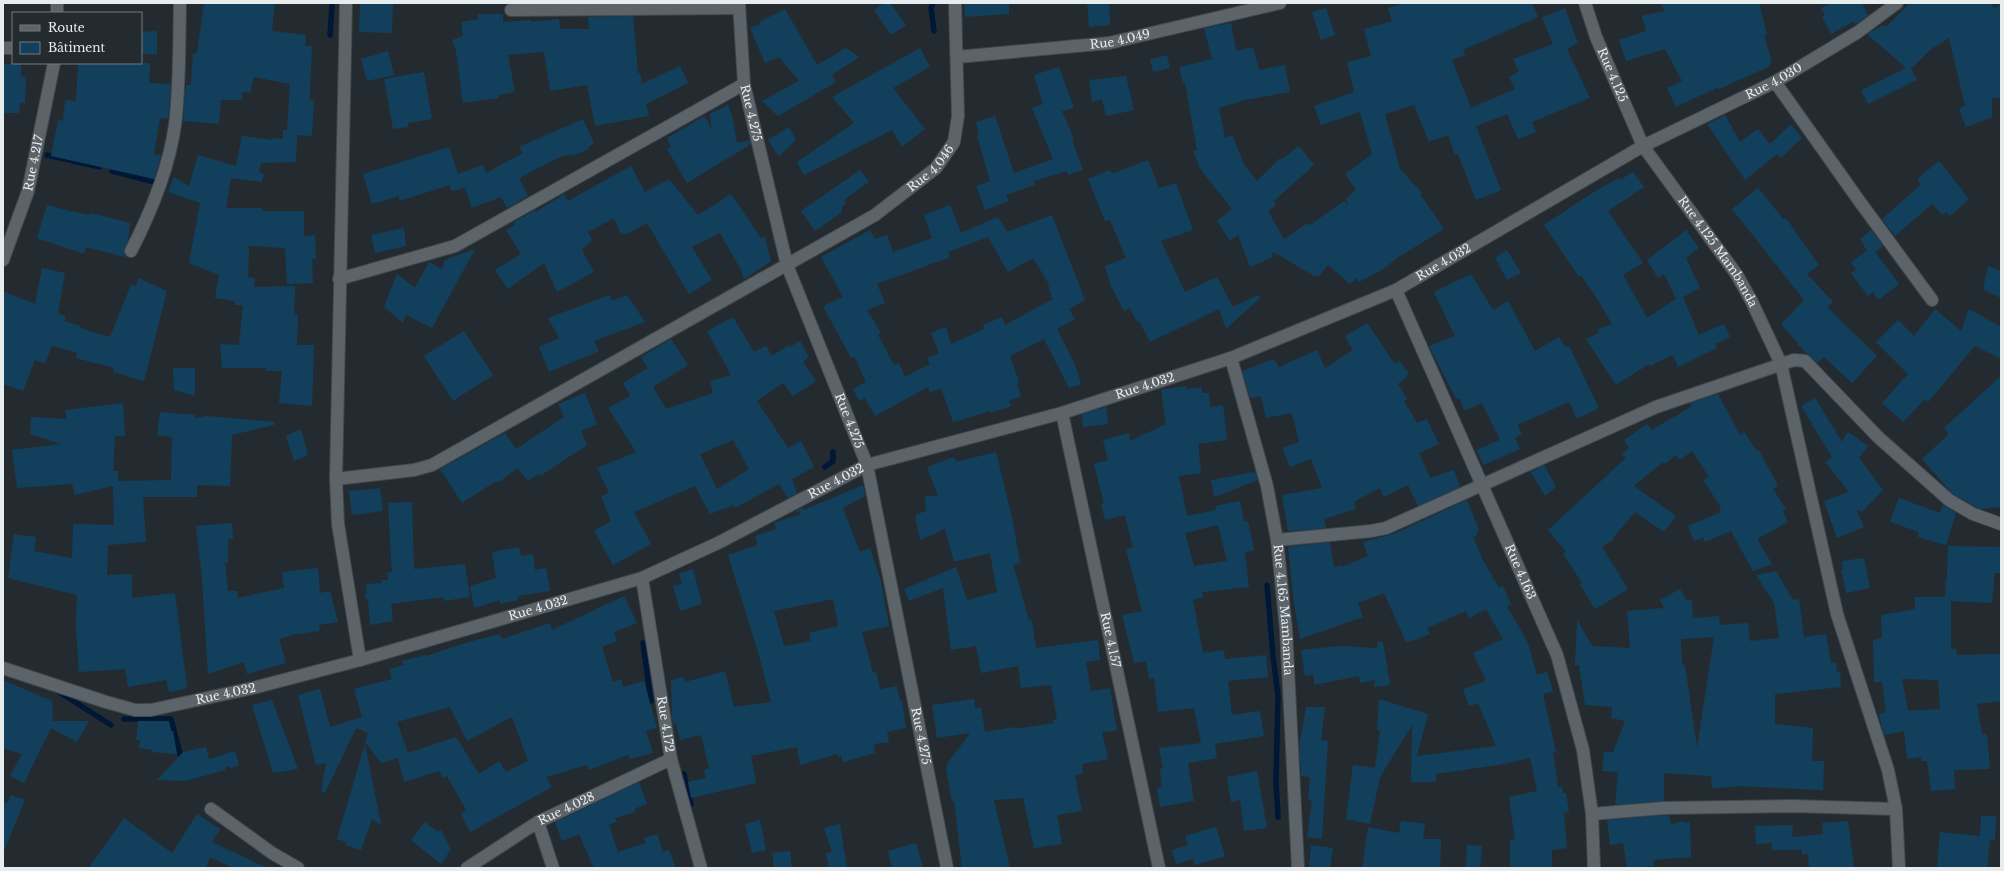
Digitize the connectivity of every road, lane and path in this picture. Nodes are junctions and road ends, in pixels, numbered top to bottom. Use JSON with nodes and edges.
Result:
{"nodes":[{"id":1,"x":180,"y":3,"type":"edge"},
{"id":2,"x":346,"y":3,"type":"edge"},
{"id":3,"x":955,"y":3,"type":"edge"},
{"id":4,"x":1280,"y":3,"type":"edge"},
{"id":5,"x":1585,"y":3,"type":"edge"},
{"id":6,"x":1897,"y":3,"type":"edge"},
{"id":7,"x":739,"y":6,"type":"edge"},
{"id":8,"x":512,"y":10,"type":"dead end"},
{"id":9,"x":958,"y":57,"type":"junction"},
{"id":10,"x":54,"y":64,"type":"edge"},
{"id":11,"x":1775,"y":82,"type":"junction"},
{"id":12,"x":744,"y":84,"type":"junction"},
{"id":13,"x":1643,"y":146,"type":"junction"},
{"id":14,"x":131,"y":251,"type":"dead end"},
{"id":15,"x":3,"y":260,"type":"edge"},
{"id":16,"x":787,"y":265,"type":"junction"},
{"id":17,"x":339,"y":279,"type":"junction"},
{"id":18,"x":1396,"y":290,"type":"junction"},
{"id":19,"x":1932,"y":300,"type":"dead end"},
{"id":20,"x":1230,"y":358,"type":"junction"},
{"id":21,"x":1781,"y":364,"type":"junction"},
{"id":22,"x":1062,"y":413,"type":"junction"},
{"id":23,"x":867,"y":465,"type":"junction"},
{"id":24,"x":336,"y":479,"type":"junction"},
{"id":25,"x":1482,"y":484,"type":"junction"},
{"id":26,"x":2001,"y":524,"type":"edge"},
{"id":27,"x":1277,"y":540,"type":"junction"},
{"id":28,"x":642,"y":578,"type":"junction"},
{"id":29,"x":360,"y":660,"type":"junction"},
{"id":30,"x":3,"y":668,"type":"edge"},
{"id":31,"x":672,"y":759,"type":"junction"},
{"id":32,"x":211,"y":809,"type":"dead end"},
{"id":33,"x":1896,"y":809,"type":"junction"},
{"id":34,"x":1592,"y":814,"type":"junction"},
{"id":35,"x":538,"y":822,"type":"junction"},
{"id":36,"x":298,"y":868,"type":"edge"},
{"id":37,"x":467,"y":868,"type":"edge"},
{"id":38,"x":553,"y":868,"type":"edge"},
{"id":39,"x":701,"y":868,"type":"edge"},
{"id":40,"x":947,"y":868,"type":"edge"},
{"id":41,"x":1159,"y":868,"type":"edge"},
{"id":42,"x":1298,"y":868,"type":"edge"},
{"id":43,"x":1594,"y":868,"type":"edge"},
{"id":44,"x":1899,"y":868,"type":"edge"}],
"edges":[{"from":1,"to":14,"type":"street"},
{"from":2,"to":17,"type":"street"},
{"from":3,"to":9,"type":"street","name":"Rue 4.046"},
{"from":4,"to":9,"type":"street","name":"Rue 4.049"},
{"from":5,"to":13,"type":"street","name":"Rue 4.125"},
{"from":6,"to":11,"type":"street","name":"Rue 4.030"},
{"from":7,"to":8,"type":"street"},
{"from":7,"to":12,"type":"street","name":"Rue 4.275"},
{"from":9,"to":16,"type":"street","name":"Rue 4.046"},
{"from":10,"to":15,"type":"street","name":"Rue 4.217"},
{"from":11,"to":13,"type":"street","name":"Rue 4.030"},
{"from":11,"to":19,"type":"street"},
{"from":12,"to":16,"type":"street","name":"Rue 4.275"},
{"from":12,"to":17,"type":"street"},
{"from":13,"to":18,"type":"street","name":"Rue 4.032"},
{"from":13,"to":21,"type":"street","name":"Rue 4.125 Mambanda"},
{"from":16,"to":23,"type":"street","name":"Rue 4.275"},
{"from":16,"to":24,"type":"street","name":"Rue 4.046"},
{"from":17,"to":24,"type":"street"},
{"from":18,"to":20,"type":"street","name":"Rue 4.032"},
{"from":18,"to":25,"type":"street","name":"Rue 4.163"},
{"from":20,"to":22,"type":"street","name":"Rue 4.032"},
{"from":20,"to":27,"type":"street","name":"Rue 4.165 Mambanda"},
{"from":21,"to":25,"type":"street"},
{"from":21,"to":26,"type":"street"},
{"from":21,"to":33,"type":"street","name":"Rue 4.125 Mambanda"},
{"from":22,"to":23,"type":"street","name":"Rue 4.032"},
{"from":22,"to":41,"type":"street","name":"Rue 4.157"},
{"from":23,"to":28,"type":"street","name":"Rue 4.032"},
{"from":23,"to":40,"type":"street","name":"Rue 4.275"},
{"from":24,"to":29,"type":"street"},
{"from":25,"to":27,"type":"street"},
{"from":25,"to":34,"type":"street","name":"Rue 4.163"},
{"from":27,"to":42,"type":"street","name":"Rue 4.165 Mambanda"},
{"from":28,"to":29,"type":"street","name":"Rue 4.032"},
{"from":28,"to":31,"type":"street","name":"Rue 4.172"},
{"from":29,"to":30,"type":"street","name":"Rue 4.032"},
{"from":31,"to":35,"type":"street","name":"Rue 4.028"},
{"from":31,"to":39,"type":"street","name":"Rue 4.172"},
{"from":32,"to":36,"type":"street"},
{"from":33,"to":34,"type":"street"},
{"from":33,"to":44,"type":"street","name":"Rue 4.125 Mambanda"},
{"from":34,"to":43,"type":"street","name":"Rue 4.163"},
{"from":35,"to":37,"type":"street","name":"Rue 4.028"},
{"from":35,"to":38,"type":"street"}]}
